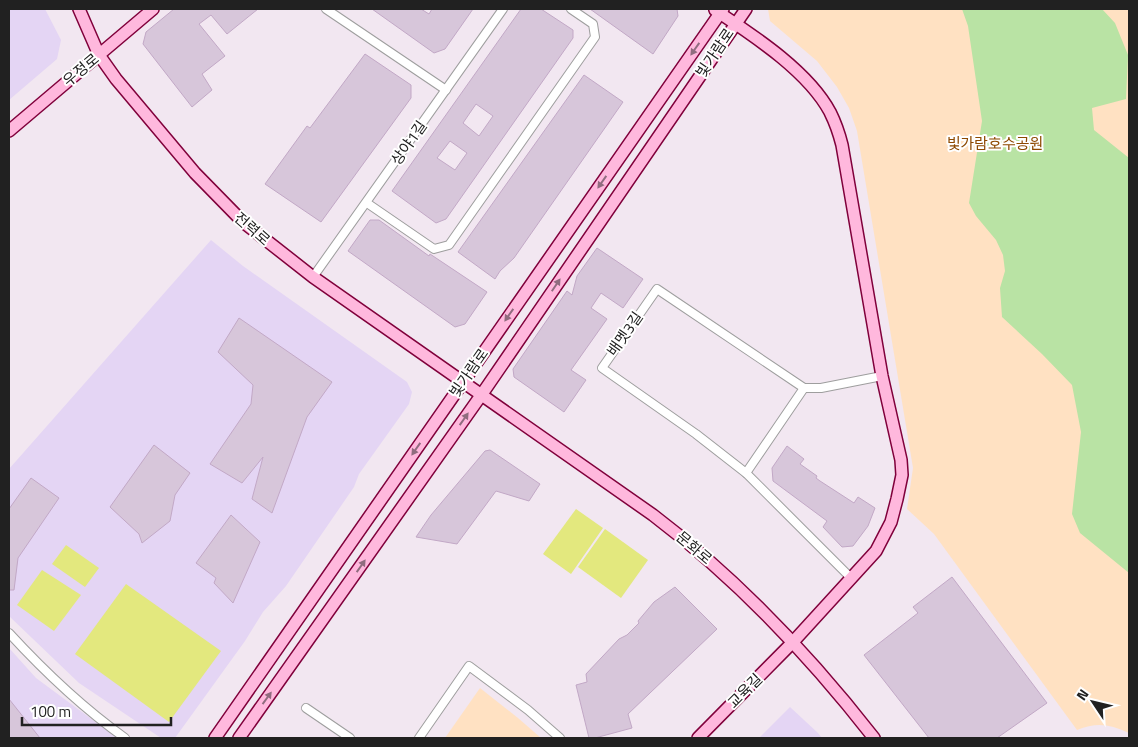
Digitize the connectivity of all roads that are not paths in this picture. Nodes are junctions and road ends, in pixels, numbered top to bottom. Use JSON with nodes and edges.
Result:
{"nodes":[{"id":1,"x":79,"y":9,"type":"edge"},
{"id":2,"x":153,"y":9,"type":"edge"},
{"id":3,"x":326,"y":9,"type":"edge"},
{"id":4,"x":503,"y":9,"type":"edge"},
{"id":5,"x":571,"y":9,"type":"edge"},
{"id":6,"x":746,"y":9,"type":"edge"},
{"id":7,"x":719,"y":10,"type":"edge"},
{"id":8,"x":735,"y":23,"type":"junction"},
{"id":9,"x":100,"y":55,"type":"junction"},
{"id":10,"x":446,"y":90,"type":"junction"},
{"id":11,"x":9,"y":131,"type":"edge"},
{"id":12,"x":367,"y":203,"type":"junction"},
{"id":13,"x":313,"y":277,"type":"junction"},
{"id":14,"x":882,"y":376,"type":"junction"},
{"id":15,"x":463,"y":381,"type":"junction"},
{"id":16,"x":804,"y":388,"type":"junction"},
{"id":17,"x":482,"y":394,"type":"junction"},
{"id":18,"x":746,"y":473,"type":"junction"},
{"id":19,"x":852,"y":579,"type":"junction"},
{"id":20,"x":9,"y":633,"type":"edge"},
{"id":21,"x":792,"y":643,"type":"junction"},
{"id":22,"x":306,"y":708,"type":"dead end"},
{"id":23,"x":125,"y":738,"type":"edge"},
{"id":24,"x":215,"y":738,"type":"edge"},
{"id":25,"x":239,"y":738,"type":"edge"},
{"id":26,"x":350,"y":738,"type":"edge"},
{"id":27,"x":418,"y":738,"type":"edge"},
{"id":28,"x":560,"y":738,"type":"edge"},
{"id":29,"x":698,"y":738,"type":"edge"},
{"id":30,"x":874,"y":738,"type":"edge"}],
"edges":[{"from":1,"to":9,"type":"street","name":"전력로"},
{"from":2,"to":9,"type":"street","name":"우정로"},
{"from":3,"to":10,"type":"street"},
{"from":4,"to":10,"type":"street","name":"상야1길"},
{"from":5,"to":12,"type":"street"},
{"from":6,"to":8,"type":"street","name":"빛가람로"},
{"from":7,"to":8,"type":"street"},
{"from":7,"to":15,"type":"street","name":"빛가람로","one_way":true},
{"from":8,"to":14,"type":"street"},
{"from":17,"to":8,"type":"street","name":"빛가람로","one_way":true},
{"from":9,"to":11,"type":"street","name":"우정로"},
{"from":9,"to":13,"type":"street","name":"전력로"},
{"from":10,"to":12,"type":"street","name":"상야1길"},
{"from":12,"to":13,"type":"street","name":"상야1길"},
{"from":13,"to":15,"type":"street","name":"전력로"},
{"from":14,"to":16,"type":"street"},
{"from":14,"to":19,"type":"street"},
{"from":15,"to":17,"type":"street","name":"전력로"},
{"from":15,"to":24,"type":"street","name":"빛가람로","one_way":true},
{"from":16,"to":18,"type":"street"},
{"from":16,"to":18,"type":"street","name":"배멧3길"},
{"from":17,"to":21,"type":"street","name":"문화로"},
{"from":25,"to":17,"type":"street","name":"빛가람로","one_way":true},
{"from":18,"to":19,"type":"street","name":"배멧3길"},
{"from":19,"to":21,"type":"street"},
{"from":20,"to":23,"type":"street"},
{"from":21,"to":29,"type":"street","name":"교육길"},
{"from":21,"to":30,"type":"street","name":"문화로"},
{"from":22,"to":26,"type":"street"},
{"from":27,"to":28,"type":"street"}]}
